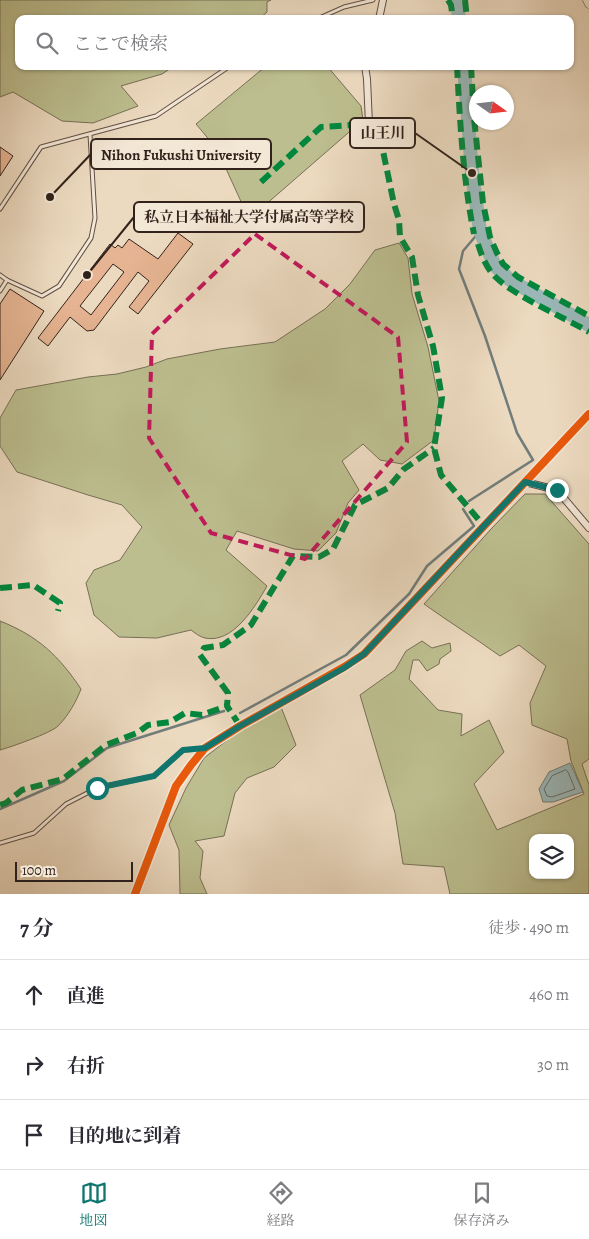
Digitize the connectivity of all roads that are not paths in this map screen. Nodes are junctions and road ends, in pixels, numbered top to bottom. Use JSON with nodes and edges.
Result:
{"nodes":[{"id":1,"x":373,"y":0,"type":"edge"},
{"id":2,"x":383,"y":0,"type":"edge"},
{"id":3,"x":587,"y":0,"type":"edge"},
{"id":4,"x":589,"y":4,"type":"edge"},
{"id":5,"x":326,"y":15,"type":"edge"},
{"id":6,"x":379,"y":15,"type":"edge"},
{"id":7,"x":224,"y":70,"type":"edge"},
{"id":8,"x":366,"y":70,"type":"edge"},
{"id":9,"x":368,"y":124,"type":"dead end"},
{"id":10,"x":90,"y":135,"type":"junction"},
{"id":11,"x":0,"y":209,"type":"edge"},
{"id":12,"x":0,"y":275,"type":"edge"},
{"id":13,"x":6,"y":280,"type":"junction"},
{"id":14,"x":0,"y":291,"type":"edge"},
{"id":15,"x":589,"y":414,"type":"edge"},
{"id":16,"x":525,"y":482,"type":"junction"},
{"id":17,"x":589,"y":528,"type":"edge"},
{"id":18,"x":205,"y":748,"type":"junction"},
{"id":19,"x":0,"y":843,"type":"edge"},
{"id":20,"x":135,"y":894,"type":"edge"}],
"edges":[{"from":1,"to":5,"type":"lane"},
{"from":2,"to":6,"type":"street"},
{"from":3,"to":4,"type":"street"},
{"from":7,"to":10,"type":"lane"},
{"from":8,"to":9,"type":"street"},
{"from":10,"to":11,"type":"lane"},
{"from":10,"to":13,"type":"lane"},
{"from":12,"to":13,"type":"lane"},
{"from":13,"to":14,"type":"lane"},
{"from":15,"to":16,"type":"street"},
{"from":16,"to":17,"type":"street"},
{"from":16,"to":18,"type":"street"},
{"from":18,"to":19,"type":"lane"},
{"from":18,"to":20,"type":"street"}]}
